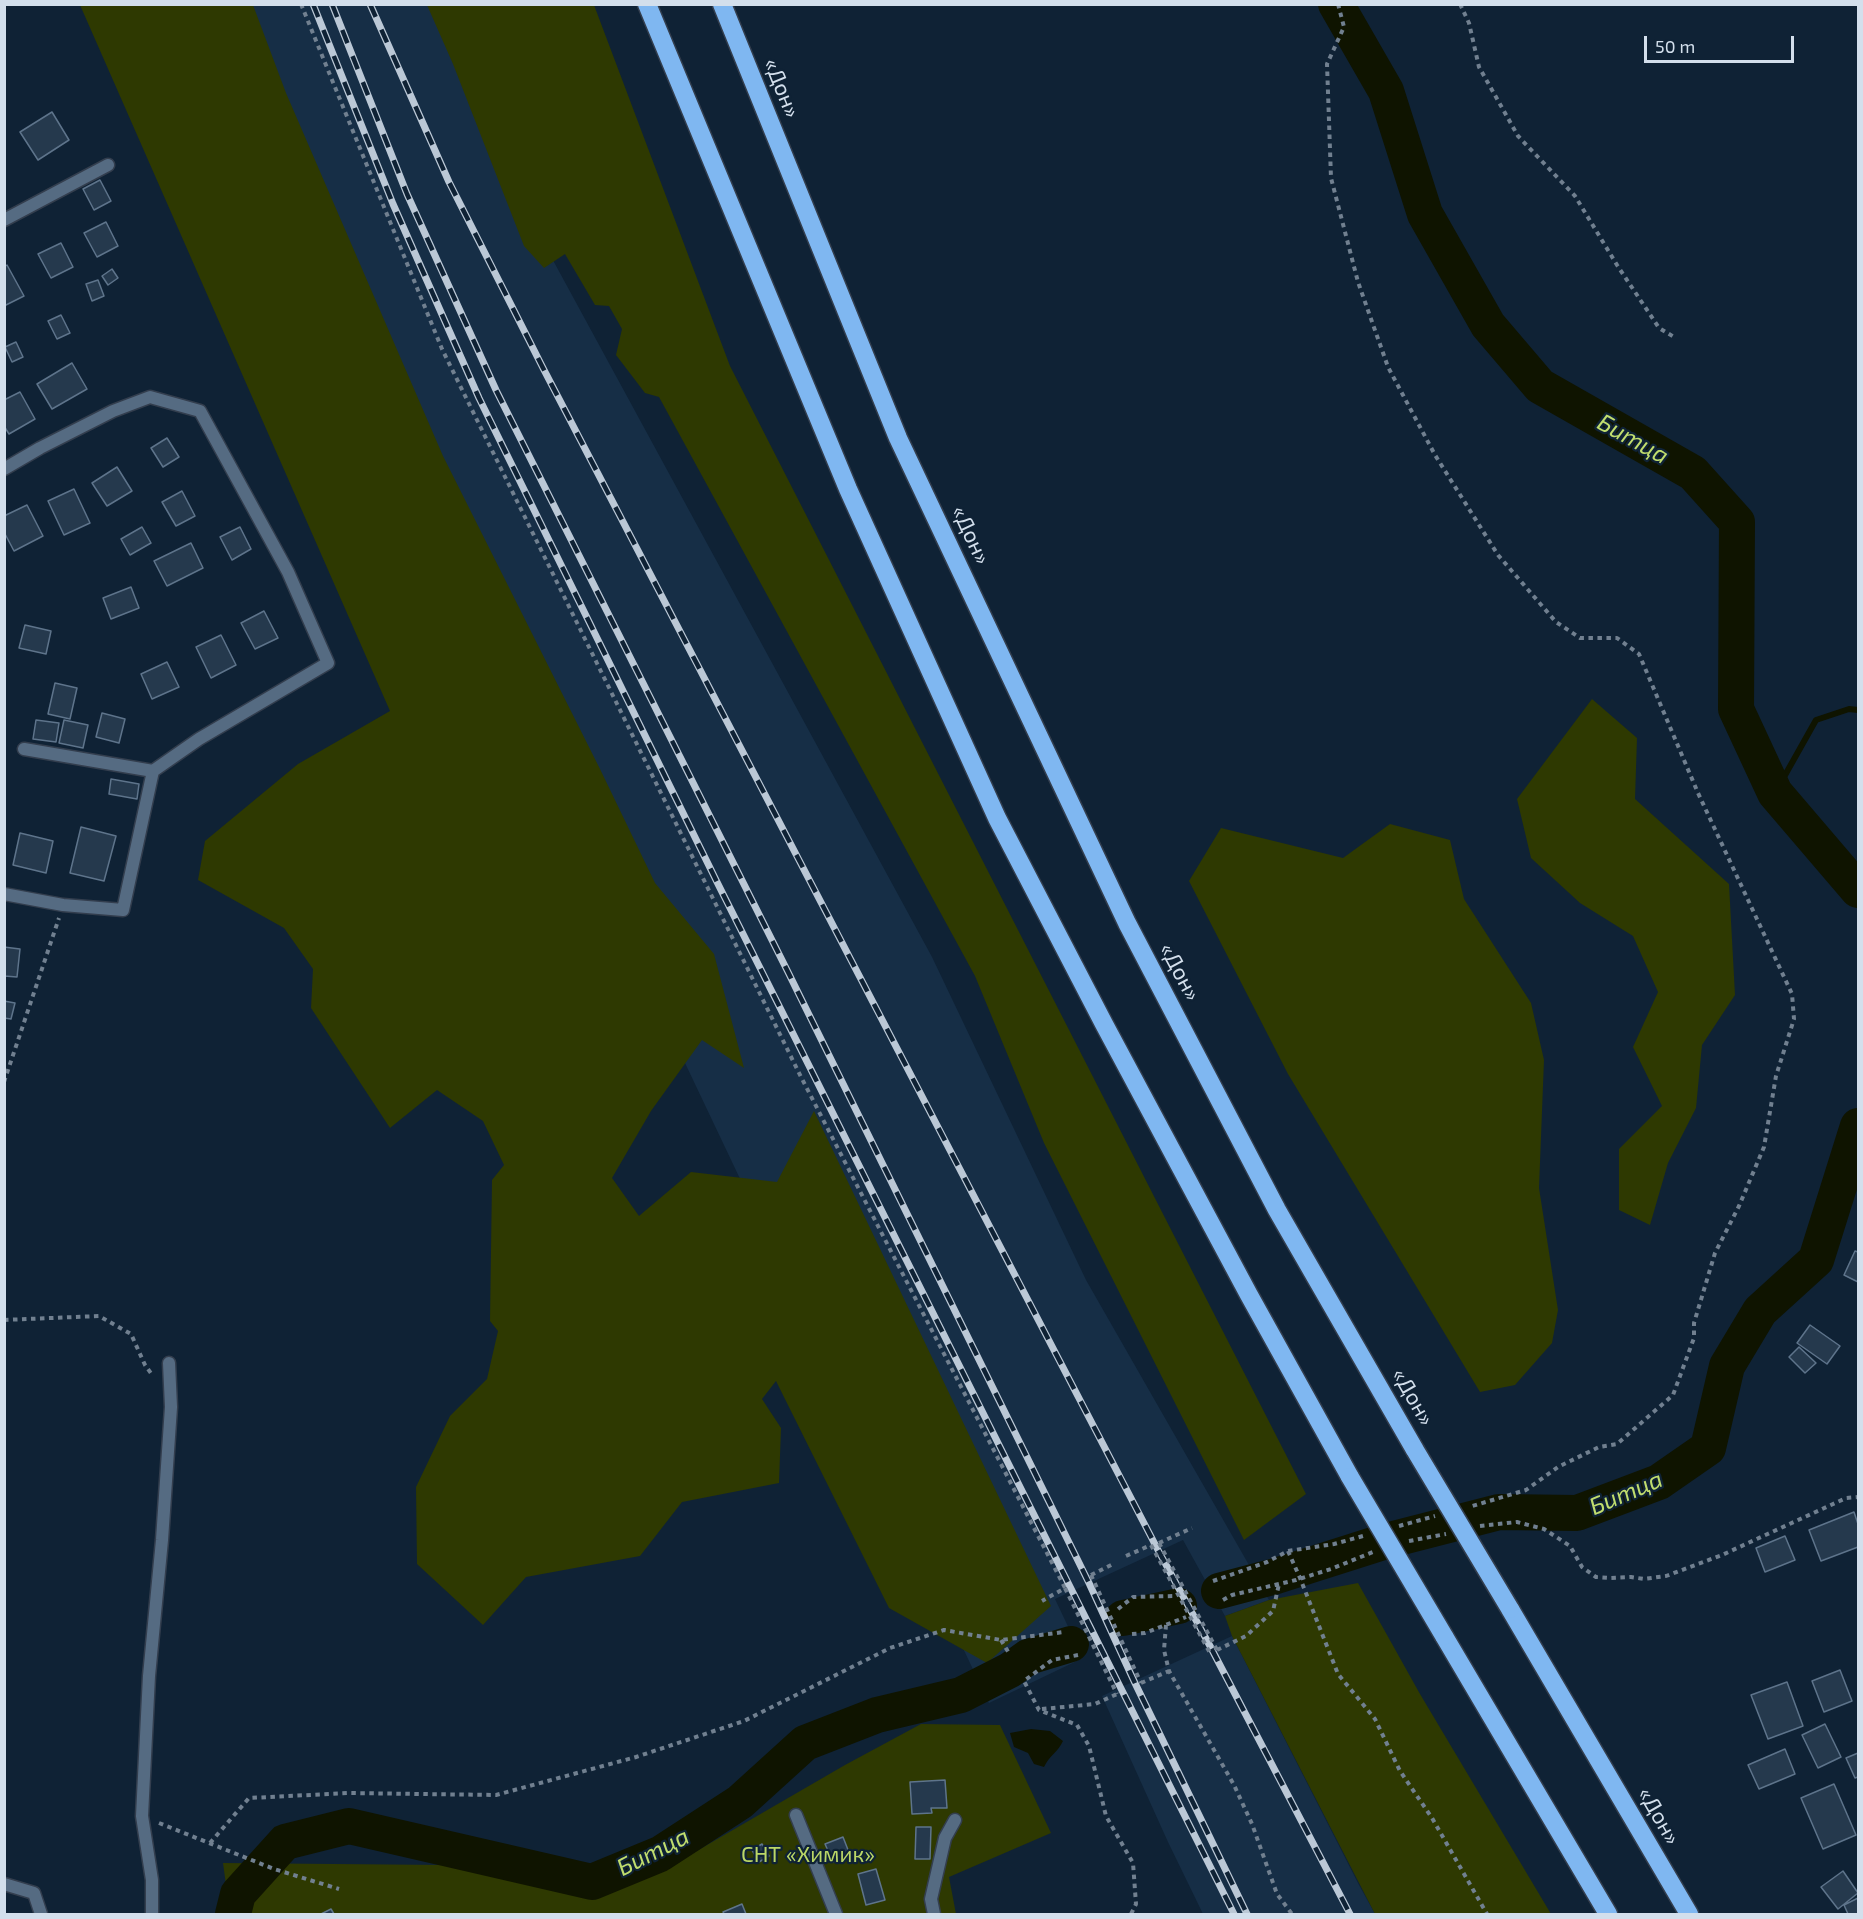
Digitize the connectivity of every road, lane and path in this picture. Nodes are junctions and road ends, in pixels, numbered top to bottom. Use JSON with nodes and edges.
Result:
{"nodes":[{"id":1,"x":301,"y":4,"type":"edge"},
{"id":2,"x":647,"y":4,"type":"edge"},
{"id":3,"x":722,"y":4,"type":"edge"},
{"id":4,"x":1338,"y":4,"type":"edge"},
{"id":5,"x":1460,"y":4,"type":"edge"},
{"id":6,"x":108,"y":165,"type":"dead end"},
{"id":7,"x":4,"y":220,"type":"edge"},
{"id":8,"x":1674,"y":337,"type":"dead end"},
{"id":9,"x":4,"y":469,"type":"edge"},
{"id":10,"x":24,"y":749,"type":"dead end"},
{"id":11,"x":153,"y":771,"type":"junction"},
{"id":12,"x":4,"y":894,"type":"edge"},
{"id":13,"x":63,"y":905,"type":"junction"},
{"id":14,"x":4,"y":1082,"type":"edge"},
{"id":15,"x":4,"y":1320,"type":"edge"},
{"id":16,"x":169,"y":1364,"type":"dead end"},
{"id":17,"x":156,"y":1379,"type":"dead end"},
{"id":18,"x":1526,"y":1490,"type":"dead end"},
{"id":19,"x":1858,"y":1497,"type":"edge"},
{"id":20,"x":1192,"y":1528,"type":"dead end"},
{"id":21,"x":1472,"y":1528,"type":"dead end"},
{"id":22,"x":1453,"y":1532,"type":"dead end"},
{"id":23,"x":1399,"y":1544,"type":"dead end"},
{"id":24,"x":1379,"y":1550,"type":"dead end"},
{"id":25,"x":1288,"y":1551,"type":"dead end"},
{"id":26,"x":1126,"y":1556,"type":"dead end"},
{"id":27,"x":1113,"y":1564,"type":"dead end"},
{"id":28,"x":1300,"y":1578,"type":"junction"},
{"id":29,"x":1279,"y":1584,"type":"junction"},
{"id":30,"x":1065,"y":1588,"type":"junction"},
{"id":31,"x":1173,"y":1596,"type":"dead end"},
{"id":32,"x":1223,"y":1600,"type":"dead end"},
{"id":33,"x":1042,"y":1601,"type":"dead end"},
{"id":34,"x":1118,"y":1609,"type":"dead end"},
{"id":35,"x":1186,"y":1617,"type":"dead end"},
{"id":36,"x":1166,"y":1625,"type":"junction"},
{"id":37,"x":1064,"y":1632,"type":"dead end"},
{"id":38,"x":1132,"y":1634,"type":"dead end"},
{"id":39,"x":1001,"y":1640,"type":"junction"},
{"id":40,"x":1210,"y":1653,"type":"dead end"},
{"id":41,"x":1010,"y":1655,"type":"dead end"},
{"id":42,"x":1078,"y":1655,"type":"dead end"},
{"id":43,"x":1169,"y":1671,"type":"junction"},
{"id":44,"x":1039,"y":1710,"type":"junction"},
{"id":45,"x":796,"y":1815,"type":"dead end"},
{"id":46,"x":142,"y":1816,"type":"junction"},
{"id":47,"x":955,"y":1820,"type":"dead end"},
{"id":48,"x":210,"y":1843,"type":"junction"},
{"id":49,"x":4,"y":1884,"type":"edge"},
{"id":50,"x":339,"y":1889,"type":"dead end"},
{"id":51,"x":41,"y":1914,"type":"edge"},
{"id":52,"x":152,"y":1914,"type":"edge"},
{"id":53,"x":836,"y":1914,"type":"edge"},
{"id":54,"x":934,"y":1914,"type":"edge"},
{"id":55,"x":1131,"y":1914,"type":"edge"},
{"id":56,"x":1292,"y":1914,"type":"edge"},
{"id":57,"x":1487,"y":1914,"type":"edge"},
{"id":58,"x":1608,"y":1914,"type":"edge"},
{"id":59,"x":1689,"y":1914,"type":"edge"}],
"edges":[{"from":1,"to":30,"type":"path"},
{"from":2,"to":58,"type":"highway","bridge":true},
{"from":3,"to":59,"type":"highway","name":"«Дон»","bridge":true},
{"from":4,"to":18,"type":"path"},
{"from":5,"to":8,"type":"path"},
{"from":6,"to":7,"type":"lane"},
{"from":9,"to":11,"type":"lane"},
{"from":10,"to":11,"type":"lane"},
{"from":11,"to":13,"type":"lane"},
{"from":12,"to":13,"type":"lane"},
{"from":13,"to":14,"type":"path"},
{"from":15,"to":17,"type":"path"},
{"from":16,"to":46,"type":"lane"},
{"from":19,"to":21,"type":"path"},
{"from":20,"to":29,"type":"path","bridge":true},
{"from":22,"to":23,"type":"path"},
{"from":24,"to":28,"type":"path"},
{"from":25,"to":28,"type":"path"},
{"from":26,"to":40,"type":"path","bridge":true},
{"from":27,"to":43,"type":"path","bridge":true},
{"from":28,"to":29,"type":"path"},
{"from":28,"to":57,"type":"path"},
{"from":29,"to":32,"type":"path"},
{"from":30,"to":33,"type":"path"},
{"from":30,"to":44,"type":"path","bridge":true},
{"from":31,"to":34,"type":"path"},
{"from":35,"to":36,"type":"path"},
{"from":36,"to":38,"type":"path"},
{"from":36,"to":43,"type":"path"},
{"from":37,"to":39,"type":"path"},
{"from":39,"to":41,"type":"path"},
{"from":39,"to":48,"type":"path"},
{"from":42,"to":44,"type":"path"},
{"from":43,"to":56,"type":"path"},
{"from":44,"to":55,"type":"path"},
{"from":45,"to":53,"type":"lane"},
{"from":46,"to":48,"type":"path"},
{"from":46,"to":52,"type":"lane"},
{"from":47,"to":54,"type":"lane"},
{"from":48,"to":50,"type":"path"},
{"from":49,"to":51,"type":"lane"}]}
